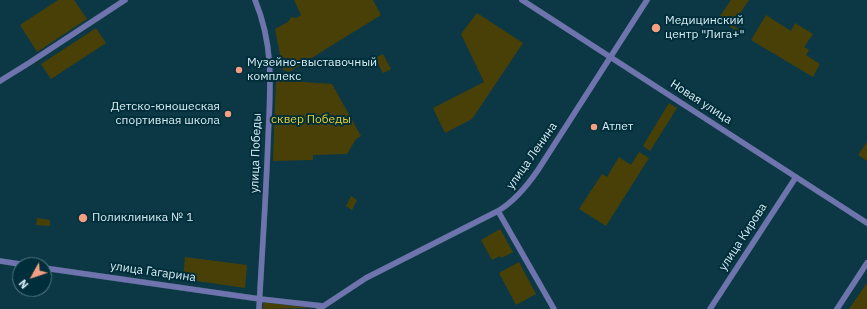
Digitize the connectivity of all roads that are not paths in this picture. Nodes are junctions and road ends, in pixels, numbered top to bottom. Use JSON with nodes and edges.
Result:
{"nodes":[{"id":1,"x":125,"y":0,"type":"edge"},
{"id":2,"x":254,"y":0,"type":"edge"},
{"id":3,"x":522,"y":0,"type":"edge"},
{"id":4,"x":647,"y":0,"type":"edge"},
{"id":5,"x":611,"y":57,"type":"junction"},
{"id":6,"x":0,"y":81,"type":"edge"},
{"id":7,"x":796,"y":177,"type":"junction"},
{"id":8,"x":498,"y":211,"type":"junction"},
{"id":9,"x":867,"y":223,"type":"edge"},
{"id":10,"x":0,"y":261,"type":"edge"},
{"id":11,"x":12,"y":263,"type":"edge"},
{"id":12,"x":867,"y":263,"type":"edge"},
{"id":13,"x":52,"y":269,"type":"edge"},
{"id":14,"x":260,"y":299,"type":"junction"},
{"id":15,"x":321,"y":308,"type":"edge"},
{"id":16,"x":259,"y":309,"type":"edge"},
{"id":17,"x":554,"y":309,"type":"edge"},
{"id":18,"x":710,"y":309,"type":"edge"},
{"id":19,"x":836,"y":309,"type":"edge"}],
"edges":[{"from":1,"to":6,"type":"street"},
{"from":2,"to":14,"type":"street","name":"улица Победы"},
{"from":3,"to":5,"type":"street","name":"Новая улица"},
{"from":4,"to":5,"type":"street","name":"улица Ленина"},
{"from":5,"to":7,"type":"street","name":"Новая улица"},
{"from":5,"to":8,"type":"street","name":"улица Ленина"},
{"from":7,"to":9,"type":"street","name":"Новая улица"},
{"from":7,"to":18,"type":"street","name":"улица Кирова"},
{"from":8,"to":15,"type":"street","name":"улица Ленина"},
{"from":8,"to":17,"type":"street"},
{"from":10,"to":11,"type":"street"},
{"from":12,"to":19,"type":"street"},
{"from":13,"to":14,"type":"street","name":"улица Гагарина"},
{"from":14,"to":15,"type":"street","name":"улица Ленина"},
{"from":14,"to":16,"type":"street","name":"улица Победы"}]}
